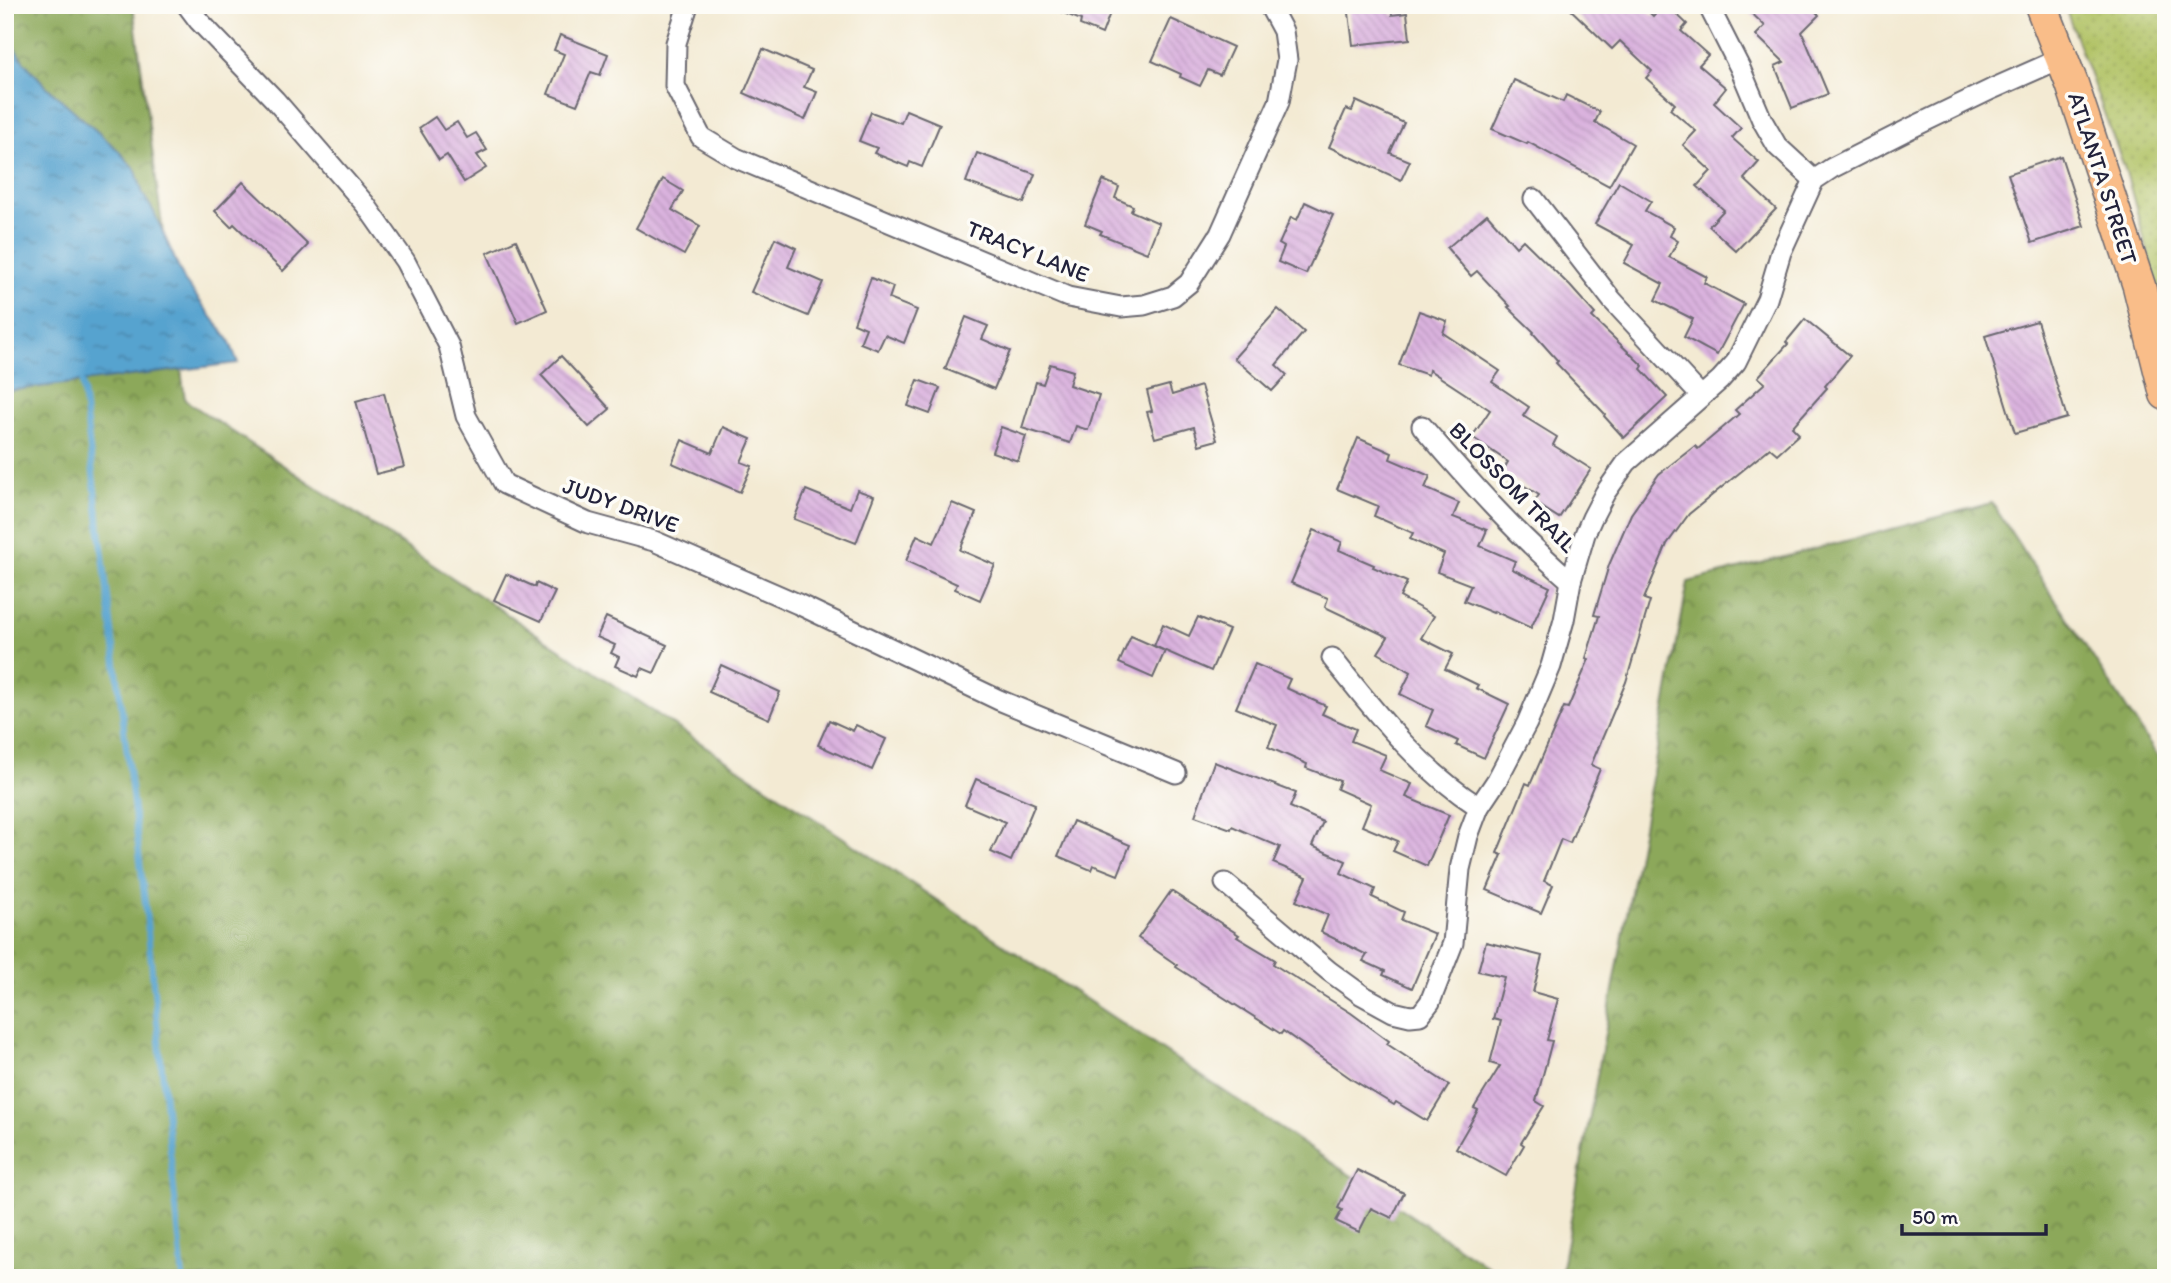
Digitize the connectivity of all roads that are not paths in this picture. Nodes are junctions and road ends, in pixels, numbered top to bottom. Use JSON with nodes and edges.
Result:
{"nodes":[{"id":1,"x":187,"y":5,"type":"edge"},
{"id":2,"x":688,"y":5,"type":"edge"},
{"id":3,"x":1269,"y":5,"type":"edge"},
{"id":4,"x":1708,"y":5,"type":"edge"},
{"id":5,"x":2041,"y":5,"type":"edge"},
{"id":6,"x":2062,"y":58,"type":"junction"},
{"id":7,"x":1814,"y":180,"type":"junction"},
{"id":8,"x":1534,"y":199,"type":"dead end"},
{"id":9,"x":2166,"y":394,"type":"edge"},
{"id":10,"x":1701,"y":396,"type":"junction"},
{"id":11,"x":1422,"y":426,"type":"dead end"},
{"id":12,"x":1570,"y":581,"type":"junction"},
{"id":13,"x":1332,"y":658,"type":"dead end"},
{"id":14,"x":1176,"y":774,"type":"dead end"},
{"id":15,"x":1479,"y":807,"type":"junction"},
{"id":16,"x":1225,"y":883,"type":"dead end"}],
"edges":[{"from":1,"to":14,"type":"street","name":"JUDY DRIVE"},
{"from":2,"to":3,"type":"street","name":"TRACY LANE"},
{"from":4,"to":7,"type":"street"},
{"from":5,"to":6,"type":"main road","name":"ATLANTA STREET"},
{"from":6,"to":7,"type":"street"},
{"from":6,"to":9,"type":"main road","name":"ATLANTA STREET"},
{"from":7,"to":10,"type":"street"},
{"from":8,"to":10,"type":"street"},
{"from":10,"to":12,"type":"street"},
{"from":11,"to":12,"type":"street","name":"BLOSSOM TRAIL"},
{"from":12,"to":15,"type":"street"},
{"from":13,"to":15,"type":"street"},
{"from":15,"to":16,"type":"street"}]}
